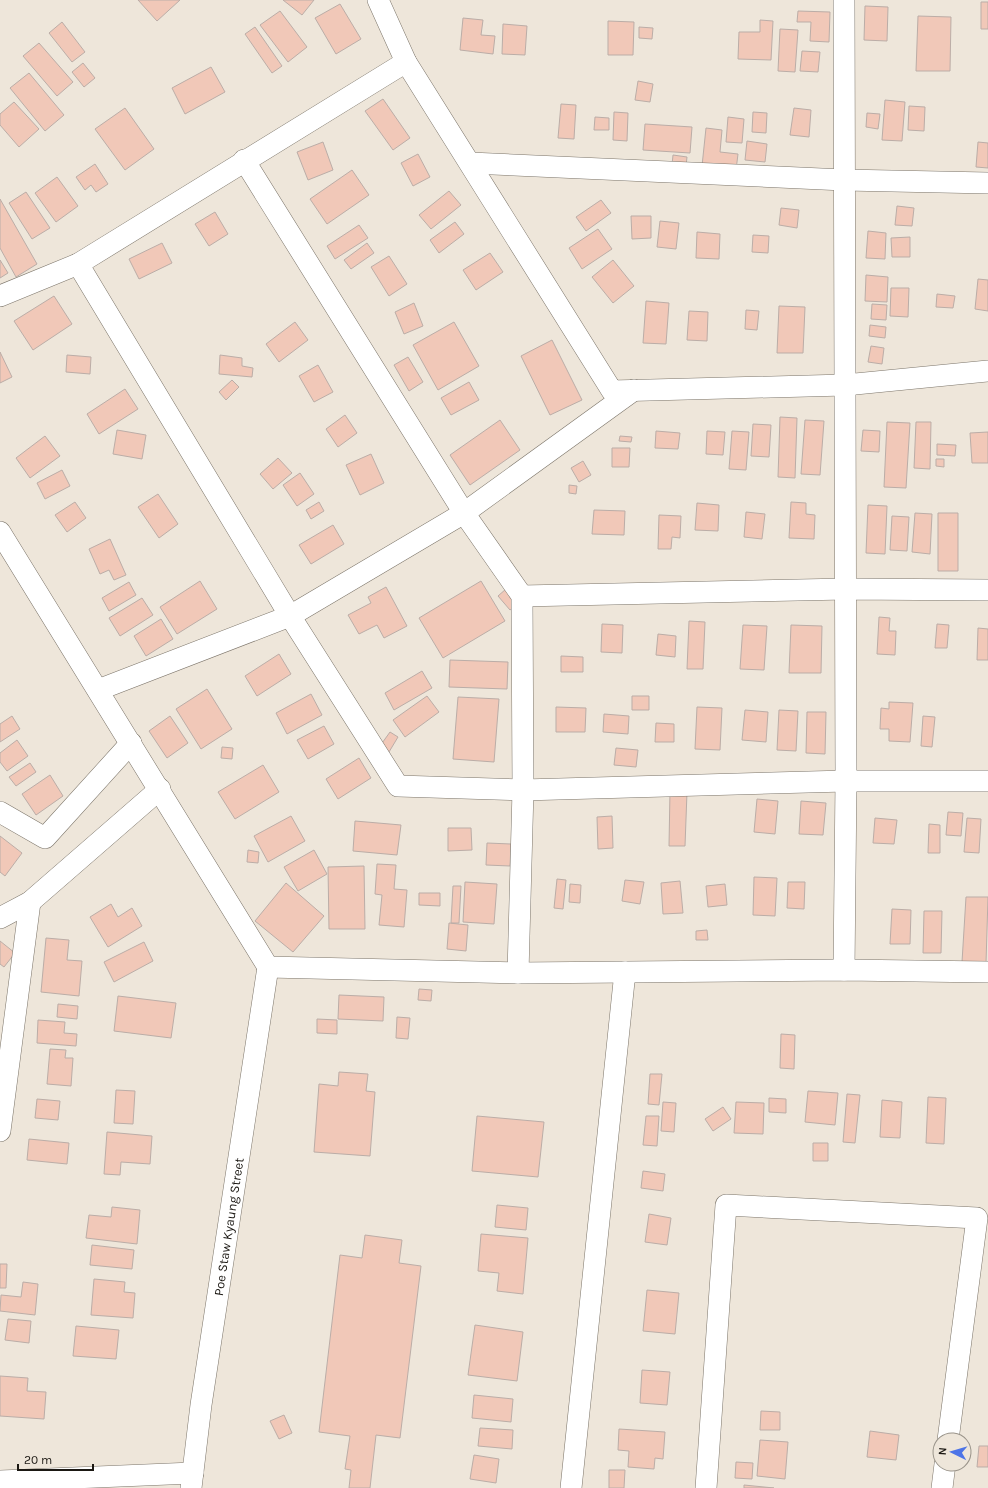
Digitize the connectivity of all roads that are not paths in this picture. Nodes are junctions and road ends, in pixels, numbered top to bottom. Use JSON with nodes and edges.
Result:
{"nodes":[{"id":1,"x":378,"y":0,"type":"edge"},
{"id":2,"x":844,"y":0,"type":"edge"},
{"id":3,"x":406,"y":62,"type":"junction"},
{"id":4,"x":244,"y":160,"type":"junction"},
{"id":5,"x":470,"y":163,"type":"junction"},
{"id":6,"x":844,"y":180,"type":"junction"},
{"id":7,"x":988,"y":183,"type":"edge"},
{"id":8,"x":78,"y":264,"type":"junction"},
{"id":9,"x":0,"y":296,"type":"edge"},
{"id":10,"x":988,"y":371,"type":"edge"},
{"id":11,"x":845,"y":385,"type":"junction"},
{"id":12,"x":634,"y":390,"type":"junction"},
{"id":13,"x":464,"y":513,"type":"junction"},
{"id":14,"x":0,"y":532,"type":"edge"},
{"id":15,"x":846,"y":588,"type":"junction"},
{"id":16,"x":988,"y":590,"type":"edge"},
{"id":17,"x":522,"y":596,"type":"junction"},
{"id":18,"x":290,"y":616,"type":"junction"},
{"id":19,"x":98,"y":690,"type":"junction"},
{"id":20,"x":131,"y":743,"type":"junction"},
{"id":21,"x":988,"y":780,"type":"edge"},
{"id":22,"x":846,"y":781,"type":"junction"},
{"id":23,"x":160,"y":789,"type":"junction"},
{"id":24,"x":523,"y":790,"type":"junction"},
{"id":25,"x":0,"y":812,"type":"edge"},
{"id":26,"x":30,"y":902,"type":"junction"},
{"id":27,"x":0,"y":918,"type":"edge"},
{"id":28,"x":268,"y":966,"type":"junction"},
{"id":29,"x":844,"y":970,"type":"junction"},
{"id":30,"x":625,"y":972,"type":"junction"},
{"id":31,"x":988,"y":972,"type":"edge"},
{"id":32,"x":518,"y":973,"type":"junction"},
{"id":33,"x":0,"y":1131,"type":"edge"},
{"id":34,"x":949,"y":1432,"type":"edge"},
{"id":35,"x":944,"y":1472,"type":"edge"},
{"id":36,"x":192,"y":1480,"type":"edge"},
{"id":37,"x":0,"y":1481,"type":"edge"},
{"id":38,"x":571,"y":1488,"type":"edge"},
{"id":39,"x":706,"y":1488,"type":"edge"},
{"id":40,"x":942,"y":1488,"type":"edge"}],
"edges":[{"from":1,"to":3,"type":"street"},
{"from":2,"to":6,"type":"street"},
{"from":3,"to":4,"type":"street"},
{"from":3,"to":5,"type":"street"},
{"from":4,"to":8,"type":"street"},
{"from":4,"to":13,"type":"street"},
{"from":5,"to":6,"type":"street"},
{"from":5,"to":12,"type":"street"},
{"from":6,"to":7,"type":"street"},
{"from":6,"to":11,"type":"street"},
{"from":8,"to":9,"type":"street"},
{"from":8,"to":18,"type":"street"},
{"from":10,"to":11,"type":"street"},
{"from":11,"to":12,"type":"street"},
{"from":11,"to":15,"type":"street"},
{"from":12,"to":13,"type":"street"},
{"from":13,"to":17,"type":"street"},
{"from":13,"to":18,"type":"street"},
{"from":14,"to":19,"type":"street"},
{"from":15,"to":16,"type":"street"},
{"from":15,"to":17,"type":"street"},
{"from":15,"to":22,"type":"street"},
{"from":17,"to":24,"type":"street"},
{"from":18,"to":19,"type":"street"},
{"from":18,"to":24,"type":"street"},
{"from":19,"to":20,"type":"street"},
{"from":20,"to":23,"type":"street"},
{"from":20,"to":25,"type":"street"},
{"from":21,"to":22,"type":"street"},
{"from":22,"to":24,"type":"street"},
{"from":22,"to":29,"type":"street"},
{"from":23,"to":26,"type":"street"},
{"from":23,"to":28,"type":"street"},
{"from":24,"to":32,"type":"street"},
{"from":26,"to":27,"type":"street"},
{"from":26,"to":33,"type":"street"},
{"from":28,"to":32,"type":"street"},
{"from":28,"to":36,"type":"street","name":"Poe Staw Kyaung Street"},
{"from":29,"to":30,"type":"street"},
{"from":29,"to":31,"type":"street"},
{"from":30,"to":32,"type":"street"},
{"from":30,"to":38,"type":"street"},
{"from":34,"to":39,"type":"street"},
{"from":35,"to":40,"type":"street"},
{"from":36,"to":37,"type":"street"}]}
